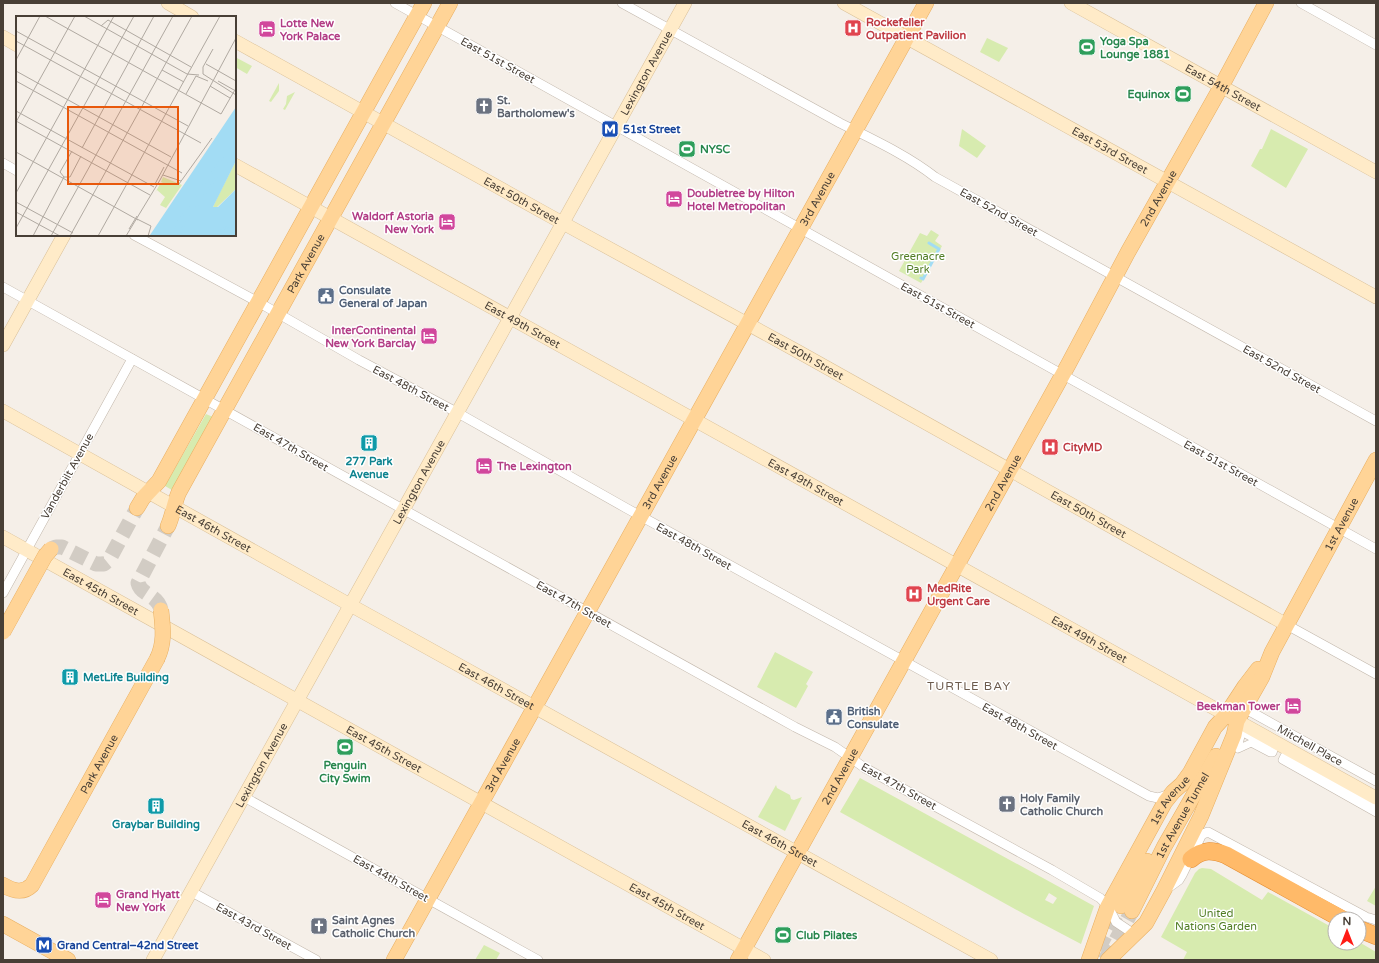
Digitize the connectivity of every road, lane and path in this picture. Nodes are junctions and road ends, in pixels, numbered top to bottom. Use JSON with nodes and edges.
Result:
{"nodes":[{"id":1,"x":168,"y":3,"type":"edge"},
{"id":2,"x":395,"y":3,"type":"edge"},
{"id":3,"x":450,"y":3,"type":"edge"},
{"id":4,"x":622,"y":3,"type":"edge"},
{"id":5,"x":684,"y":3,"type":"edge"},
{"id":6,"x":844,"y":3,"type":"edge"},
{"id":7,"x":926,"y":3,"type":"edge"},
{"id":8,"x":1071,"y":3,"type":"edge"},
{"id":9,"x":1266,"y":3,"type":"edge"},
{"id":10,"x":1301,"y":3,"type":"edge"},
{"id":11,"x":421,"y":9,"type":"edge"},
{"id":12,"x":189,"y":13,"type":"edge"},
{"id":13,"x":437,"y":26,"type":"junction"},
{"id":14,"x":670,"y":30,"type":"junction"},
{"id":15,"x":906,"y":37,"type":"junction"},
{"id":16,"x":3,"y":38,"type":"edge"},
{"id":17,"x":236,"y":42,"type":"edge"},
{"id":18,"x":16,"y":44,"type":"edge"},
{"id":19,"x":1376,"y":45,"type":"edge"},
{"id":20,"x":1221,"y":87,"type":"junction"},
{"id":21,"x":364,"y":112,"type":"junction"},
{"id":22,"x":384,"y":123,"type":"junction"},
{"id":23,"x":616,"y":126,"type":"junction"},
{"id":24,"x":855,"y":131,"type":"junction"},
{"id":25,"x":3,"y":163,"type":"edge"},
{"id":26,"x":236,"y":166,"type":"edge"},
{"id":27,"x":16,"y":170,"type":"edge"},
{"id":28,"x":1376,"y":172,"type":"edge"},
{"id":29,"x":1167,"y":182,"type":"junction"},
{"id":30,"x":311,"y":207,"type":"junction"},
{"id":31,"x":331,"y":218,"type":"junction"},
{"id":32,"x":563,"y":222,"type":"junction"},
{"id":33,"x":800,"y":228,"type":"junction"},
{"id":34,"x":63,"y":236,"type":"edge"},
{"id":35,"x":136,"y":236,"type":"edge"},
{"id":36,"x":1115,"y":276,"type":"junction"},
{"id":37,"x":3,"y":287,"type":"edge"},
{"id":38,"x":1376,"y":297,"type":"edge"},
{"id":39,"x":28,"y":300,"type":"junction"},
{"id":40,"x":258,"y":302,"type":"junction"},
{"id":41,"x":278,"y":313,"type":"junction"},
{"id":42,"x":510,"y":318,"type":"junction"},
{"id":43,"x":747,"y":324,"type":"junction"},
{"id":44,"x":3,"y":345,"type":"edge"},
{"id":45,"x":132,"y":359,"type":"junction"},
{"id":46,"x":1063,"y":374,"type":"junction"},
{"id":47,"x":205,"y":398,"type":"junction"},
{"id":48,"x":225,"y":409,"type":"junction"},
{"id":49,"x":3,"y":411,"type":"edge"},
{"id":50,"x":458,"y":413,"type":"junction"},
{"id":51,"x":694,"y":420,"type":"junction"},
{"id":52,"x":1376,"y":421,"type":"edge"},
{"id":53,"x":80,"y":453,"type":"junction"},
{"id":54,"x":1376,"y":460,"type":"edge"},
{"id":55,"x":1010,"y":470,"type":"junction"},
{"id":56,"x":148,"y":492,"type":"junction"},
{"id":57,"x":175,"y":507,"type":"junction"},
{"id":58,"x":137,"y":508,"type":"tunnel mouth"},
{"id":59,"x":403,"y":511,"type":"junction"},
{"id":60,"x":640,"y":516,"type":"junction"},
{"id":61,"x":168,"y":526,"type":"tunnel mouth"},
{"id":62,"x":1338,"y":528,"type":"junction"},
{"id":63,"x":3,"y":537,"type":"edge"},
{"id":64,"x":51,"y":549,"type":"dead end"},
{"id":65,"x":1376,"y":549,"type":"edge"},
{"id":66,"x":26,"y":551,"type":"junction"},
{"id":67,"x":956,"y":566,"type":"junction"},
{"id":68,"x":3,"y":593,"type":"edge"},
{"id":69,"x":350,"y":605,"type":"junction"},
{"id":70,"x":161,"y":610,"type":"tunnel mouth"},
{"id":71,"x":588,"y":611,"type":"junction"},
{"id":72,"x":1287,"y":625,"type":"junction"},
{"id":73,"x":3,"y":632,"type":"edge"},
{"id":74,"x":904,"y":662,"type":"junction"},
{"id":75,"x":1376,"y":674,"type":"edge"},
{"id":76,"x":297,"y":701,"type":"junction"},
{"id":77,"x":535,"y":706,"type":"junction"},
{"id":78,"x":1237,"y":720,"type":"junction"},
{"id":79,"x":850,"y":758,"type":"junction"},
{"id":80,"x":1376,"y":781,"type":"edge"},
{"id":81,"x":1173,"y":792,"type":"junction"},
{"id":82,"x":244,"y":797,"type":"junction"},
{"id":83,"x":1376,"y":798,"type":"edge"},
{"id":84,"x":481,"y":803,"type":"junction"},
{"id":85,"x":1376,"y":808,"type":"edge"},
{"id":86,"x":1376,"y":813,"type":"edge"},
{"id":87,"x":798,"y":852,"type":"junction"},
{"id":88,"x":1190,"y":859,"type":"junction"},
{"id":89,"x":3,"y":885,"type":"edge"},
{"id":90,"x":1164,"y":890,"type":"junction"},
{"id":91,"x":192,"y":892,"type":"junction"},
{"id":92,"x":428,"y":899,"type":"junction"},
{"id":93,"x":1120,"y":908,"type":"junction"},
{"id":94,"x":1328,"y":911,"type":"edge"},
{"id":95,"x":1343,"y":911,"type":"edge"},
{"id":96,"x":3,"y":924,"type":"edge"},
{"id":97,"x":1367,"y":927,"type":"edge"},
{"id":98,"x":1134,"y":934,"type":"junction"},
{"id":99,"x":1376,"y":936,"type":"edge"},
{"id":100,"x":741,"y":954,"type":"edge"},
{"id":101,"x":68,"y":960,"type":"edge"},
{"id":102,"x":153,"y":960,"type":"edge"},
{"id":103,"x":316,"y":960,"type":"edge"},
{"id":104,"x":394,"y":960,"type":"edge"},
{"id":105,"x":538,"y":960,"type":"edge"},
{"id":106,"x":764,"y":960,"type":"edge"},
{"id":107,"x":991,"y":960,"type":"edge"},
{"id":108,"x":1089,"y":960,"type":"edge"},
{"id":109,"x":1108,"y":960,"type":"edge"}],
"edges":[{"from":1,"to":12,"type":"main road"},
{"from":2,"to":11,"type":"street","name":"East 51st Street"},
{"from":3,"to":13,"type":"main road","name":"Park Avenue"},
{"from":4,"to":14,"type":"street","name":"East 52nd Street"},
{"from":5,"to":14,"type":"main road","name":"Lexington Avenue"},
{"from":6,"to":15,"type":"main road","name":"East 53rd Street"},
{"from":7,"to":15,"type":"main road","name":"3rd Avenue"},
{"from":8,"to":20,"type":"main road","name":"East 54th Street"},
{"from":9,"to":20,"type":"main road","name":"2nd Avenue"},
{"from":10,"to":19,"type":"street"},
{"from":11,"to":13,"type":"street","name":"East 51st Street"},
{"from":11,"to":21,"type":"main road","name":"Park Avenue"},
{"from":13,"to":22,"type":"main road","name":"Park Avenue"},
{"from":13,"to":23,"type":"street","name":"East 51st Street"},
{"from":14,"to":23,"type":"main road","name":"Lexington Avenue"},
{"from":14,"to":24,"type":"street","name":"East 52nd Street"},
{"from":15,"to":24,"type":"main road","name":"3rd Avenue"},
{"from":15,"to":29,"type":"main road","name":"East 53rd Street"},
{"from":16,"to":18,"type":"main road"},
{"from":17,"to":21,"type":"main road","name":"East 50th Street"},
{"from":20,"to":28,"type":"main road","name":"East 54th Street"},
{"from":20,"to":29,"type":"main road","name":"2nd Avenue"},
{"from":21,"to":22,"type":"main road","name":"East 50th Street"},
{"from":21,"to":30,"type":"main road","name":"Park Avenue"},
{"from":22,"to":31,"type":"main road","name":"Park Avenue"},
{"from":22,"to":32,"type":"main road","name":"East 50th Street"},
{"from":23,"to":32,"type":"main road","name":"Lexington Avenue"},
{"from":23,"to":33,"type":"street","name":"East 51st Street"},
{"from":24,"to":33,"type":"main road","name":"3rd Avenue"},
{"from":24,"to":36,"type":"street","name":"East 52nd Street"},
{"from":25,"to":27,"type":"street"},
{"from":26,"to":30,"type":"main road","name":"East 49th Street"},
{"from":29,"to":36,"type":"main road","name":"2nd Avenue"},
{"from":29,"to":38,"type":"main road","name":"East 53rd Street"},
{"from":30,"to":31,"type":"main road","name":"East 49th Street"},
{"from":30,"to":40,"type":"main road","name":"Park Avenue"},
{"from":31,"to":41,"type":"main road","name":"Park Avenue"},
{"from":31,"to":42,"type":"main road","name":"East 49th Street"},
{"from":32,"to":42,"type":"main road","name":"Lexington Avenue"},
{"from":32,"to":43,"type":"main road","name":"East 50th Street"},
{"from":33,"to":43,"type":"main road","name":"3rd Avenue"},
{"from":33,"to":46,"type":"street","name":"East 51st Street"},
{"from":34,"to":39,"type":"main road"},
{"from":35,"to":40,"type":"street","name":"East 48th Street"},
{"from":36,"to":46,"type":"main road","name":"2nd Avenue"},
{"from":36,"to":52,"type":"street","name":"East 52nd Street"},
{"from":37,"to":39,"type":"street","name":"East 47th Street"},
{"from":39,"to":44,"type":"main road"},
{"from":39,"to":45,"type":"street","name":"East 47th Street"},
{"from":40,"to":41,"type":"street","name":"East 48th Street"},
{"from":40,"to":47,"type":"main road","name":"Park Avenue"},
{"from":41,"to":48,"type":"main road","name":"Park Avenue"},
{"from":41,"to":50,"type":"street","name":"East 48th Street"},
{"from":42,"to":50,"type":"main road","name":"Lexington Avenue"},
{"from":42,"to":51,"type":"main road","name":"East 49th Street"},
{"from":43,"to":51,"type":"main road","name":"3rd Avenue"},
{"from":43,"to":55,"type":"main road","name":"East 50th Street"},
{"from":45,"to":47,"type":"street","name":"East 47th Street"},
{"from":45,"to":53,"type":"street","name":"Vanderbilt Avenue"},
{"from":46,"to":55,"type":"main road","name":"2nd Avenue"},
{"from":46,"to":62,"type":"street","name":"East 51st Street"},
{"from":47,"to":48,"type":"street","name":"East 47th Street"},
{"from":47,"to":56,"type":"main road","name":"Park Avenue"},
{"from":48,"to":57,"type":"main road","name":"Park Avenue"},
{"from":48,"to":59,"type":"street","name":"East 47th Street"},
{"from":49,"to":53,"type":"main road","name":"East 46th Street"},
{"from":50,"to":59,"type":"main road","name":"Lexington Avenue"},
{"from":50,"to":60,"type":"street","name":"East 48th Street"},
{"from":51,"to":60,"type":"main road","name":"3rd Avenue"},
{"from":51,"to":67,"type":"main road","name":"East 49th Street"},
{"from":53,"to":56,"type":"main road","name":"East 46th Street"},
{"from":53,"to":66,"type":"street","name":"Vanderbilt Avenue"},
{"from":54,"to":62,"type":"main road","name":"1st Avenue"},
{"from":55,"to":67,"type":"main road","name":"2nd Avenue"},
{"from":55,"to":72,"type":"main road","name":"East 50th Street"},
{"from":56,"to":57,"type":"main road","name":"East 46th Street"},
{"from":56,"to":58,"type":"main road","name":"Park Avenue"},
{"from":57,"to":61,"type":"main road","name":"Park Avenue"},
{"from":57,"to":69,"type":"main road","name":"East 46th Street"},
{"from":59,"to":69,"type":"main road","name":"Lexington Avenue"},
{"from":59,"to":71,"type":"street","name":"East 47th Street"},
{"from":60,"to":71,"type":"main road","name":"3rd Avenue"},
{"from":60,"to":74,"type":"street","name":"East 48th Street"},
{"from":62,"to":65,"type":"street","name":"East 51st Street"},
{"from":62,"to":72,"type":"main road","name":"1st Avenue"},
{"from":63,"to":66,"type":"main road","name":"East 45th Street"},
{"from":64,"to":73,"type":"main road","bridge":true},
{"from":66,"to":68,"type":"street","name":"Vanderbilt Avenue"},
{"from":66,"to":76,"type":"main road","name":"East 45th Street"},
{"from":67,"to":74,"type":"main road","name":"2nd Avenue"},
{"from":67,"to":78,"type":"main road","name":"East 49th Street"},
{"from":69,"to":76,"type":"main road","name":"Lexington Avenue"},
{"from":69,"to":77,"type":"main road","name":"East 46th Street"},
{"from":70,"to":89,"type":"main road","name":"Park Avenue","bridge":true},
{"from":71,"to":77,"type":"main road","name":"3rd Avenue"},
{"from":71,"to":79,"type":"street","name":"East 47th Street"},
{"from":72,"to":75,"type":"street","name":"East 50th Street"},
{"from":72,"to":78,"type":"main road","name":"1st Avenue"},
{"from":74,"to":79,"type":"main road","name":"2nd Avenue"},
{"from":74,"to":81,"type":"street","name":"East 48th Street"},
{"from":76,"to":82,"type":"main road","name":"Lexington Avenue"},
{"from":76,"to":84,"type":"main road","name":"East 45th Street"},
{"from":77,"to":84,"type":"main road","name":"3rd Avenue"},
{"from":77,"to":87,"type":"main road","name":"East 46th Street"},
{"from":78,"to":78,"type":"street"},
{"from":78,"to":80,"type":"street","name":"Mitchell Place"},
{"from":78,"to":81,"type":"main road","name":"1st Avenue"},
{"from":78,"to":83,"type":"main road","name":"East 49th Street"},
{"from":78,"to":90,"type":"main road","name":"1st Avenue"},
{"from":78,"to":93,"type":"main road","name":"1st Avenue Tunnel"},
{"from":79,"to":87,"type":"main road","name":"2nd Avenue"},
{"from":79,"to":93,"type":"street","name":"East 47th Street"},
{"from":81,"to":93,"type":"main road","name":"1st Avenue"},
{"from":82,"to":91,"type":"main road","name":"Lexington Avenue"},
{"from":82,"to":92,"type":"street","name":"East 44th Street"},
{"from":84,"to":92,"type":"main road","name":"3rd Avenue"},
{"from":84,"to":100,"type":"main road","name":"East 45th Street"},
{"from":85,"to":86,"type":"street"},
{"from":87,"to":100,"type":"main road","name":"2nd Avenue"},
{"from":87,"to":107,"type":"main road","name":"East 46th Street"},
{"from":88,"to":90,"type":"street"},
{"from":88,"to":94,"type":"highway"},
{"from":88,"to":95,"type":"street"},
{"from":90,"to":98,"type":"main road","name":"1st Avenue"},
{"from":91,"to":102,"type":"main road","name":"Lexington Avenue"},
{"from":91,"to":103,"type":"street","name":"East 43rd Street"},
{"from":92,"to":104,"type":"main road","name":"3rd Avenue"},
{"from":92,"to":105,"type":"street","name":"East 44th Street"},
{"from":93,"to":98,"type":"street","name":"East 47th Street"},
{"from":93,"to":108,"type":"main road","name":"1st Avenue"},
{"from":96,"to":101,"type":"main road"},
{"from":97,"to":99,"type":"highway"},
{"from":98,"to":109,"type":"main road","name":"1st Avenue"},
{"from":100,"to":106,"type":"main road","name":"East 45th Street"}]}
